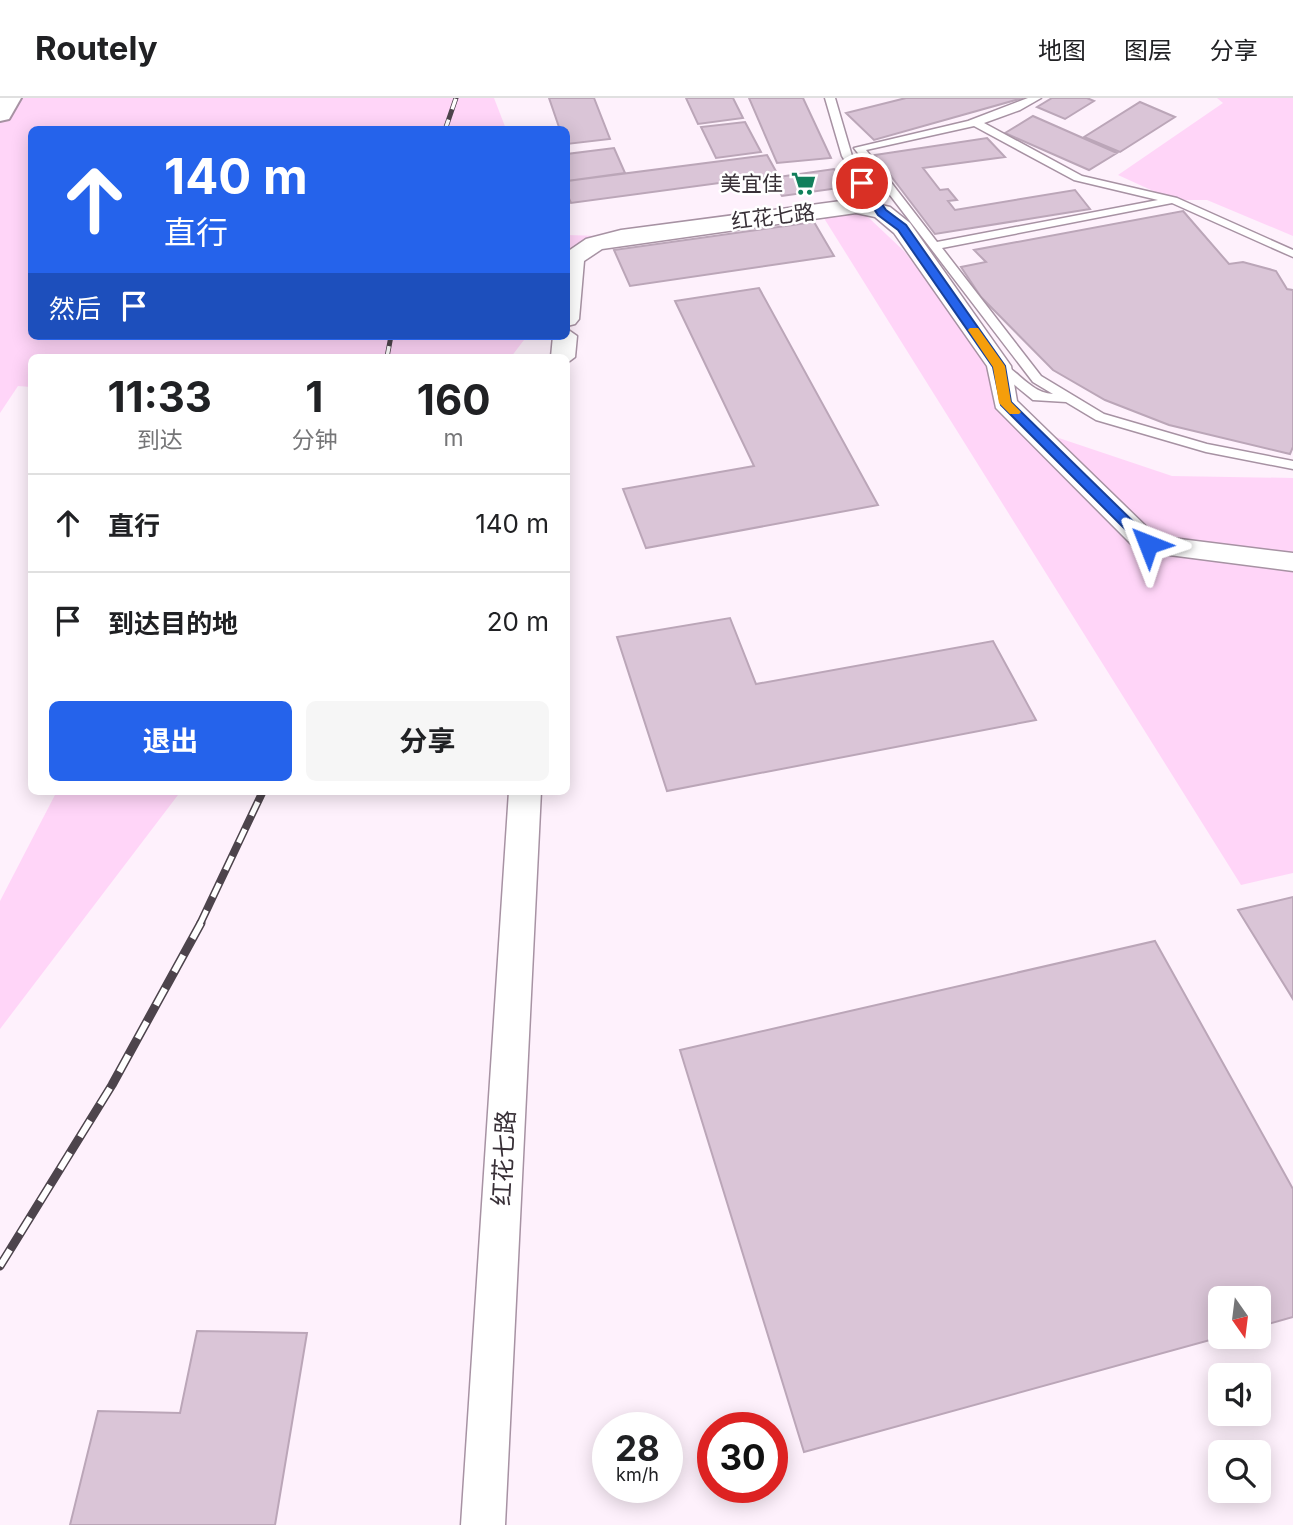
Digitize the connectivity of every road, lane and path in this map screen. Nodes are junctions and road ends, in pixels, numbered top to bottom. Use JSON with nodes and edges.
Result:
{"nodes":[{"id":1,"x":9,"y":98,"type":"edge"},
{"id":2,"x":830,"y":98,"type":"edge"},
{"id":3,"x":1036,"y":98,"type":"edge"},
{"id":4,"x":0,"y":114,"type":"edge"},
{"id":5,"x":973,"y":121,"type":"junction"},
{"id":6,"x":1173,"y":200,"type":"junction"},
{"id":7,"x":882,"y":212,"type":"junction"},
{"id":8,"x":933,"y":246,"type":"junction"},
{"id":9,"x":1293,"y":254,"type":"edge"},
{"id":10,"x":570,"y":288,"type":"edge"},
{"id":11,"x":999,"y":366,"type":"junction"},
{"id":12,"x":1070,"y":399,"type":"junction"},
{"id":13,"x":1293,"y":466,"type":"edge"},
{"id":14,"x":1293,"y":562,"type":"edge"},
{"id":15,"x":525,"y":795,"type":"edge"},
{"id":16,"x":483,"y":1525,"type":"edge"}],
"edges":[{"from":1,"to":4,"type":"highway"},
{"from":2,"to":7,"type":"lane"},
{"from":3,"to":5,"type":"lane"},
{"from":5,"to":6,"type":"lane"},
{"from":5,"to":8,"type":"lane"},
{"from":6,"to":8,"type":"lane"},
{"from":6,"to":9,"type":"lane"},
{"from":7,"to":10,"type":"street","name":"红花七路"},
{"from":7,"to":11,"type":"street"},
{"from":8,"to":12,"type":"lane"},
{"from":11,"to":12,"type":"lane"},
{"from":11,"to":14,"type":"street"},
{"from":12,"to":13,"type":"lane"},
{"from":15,"to":16,"type":"street","name":"红花七路"}]}
